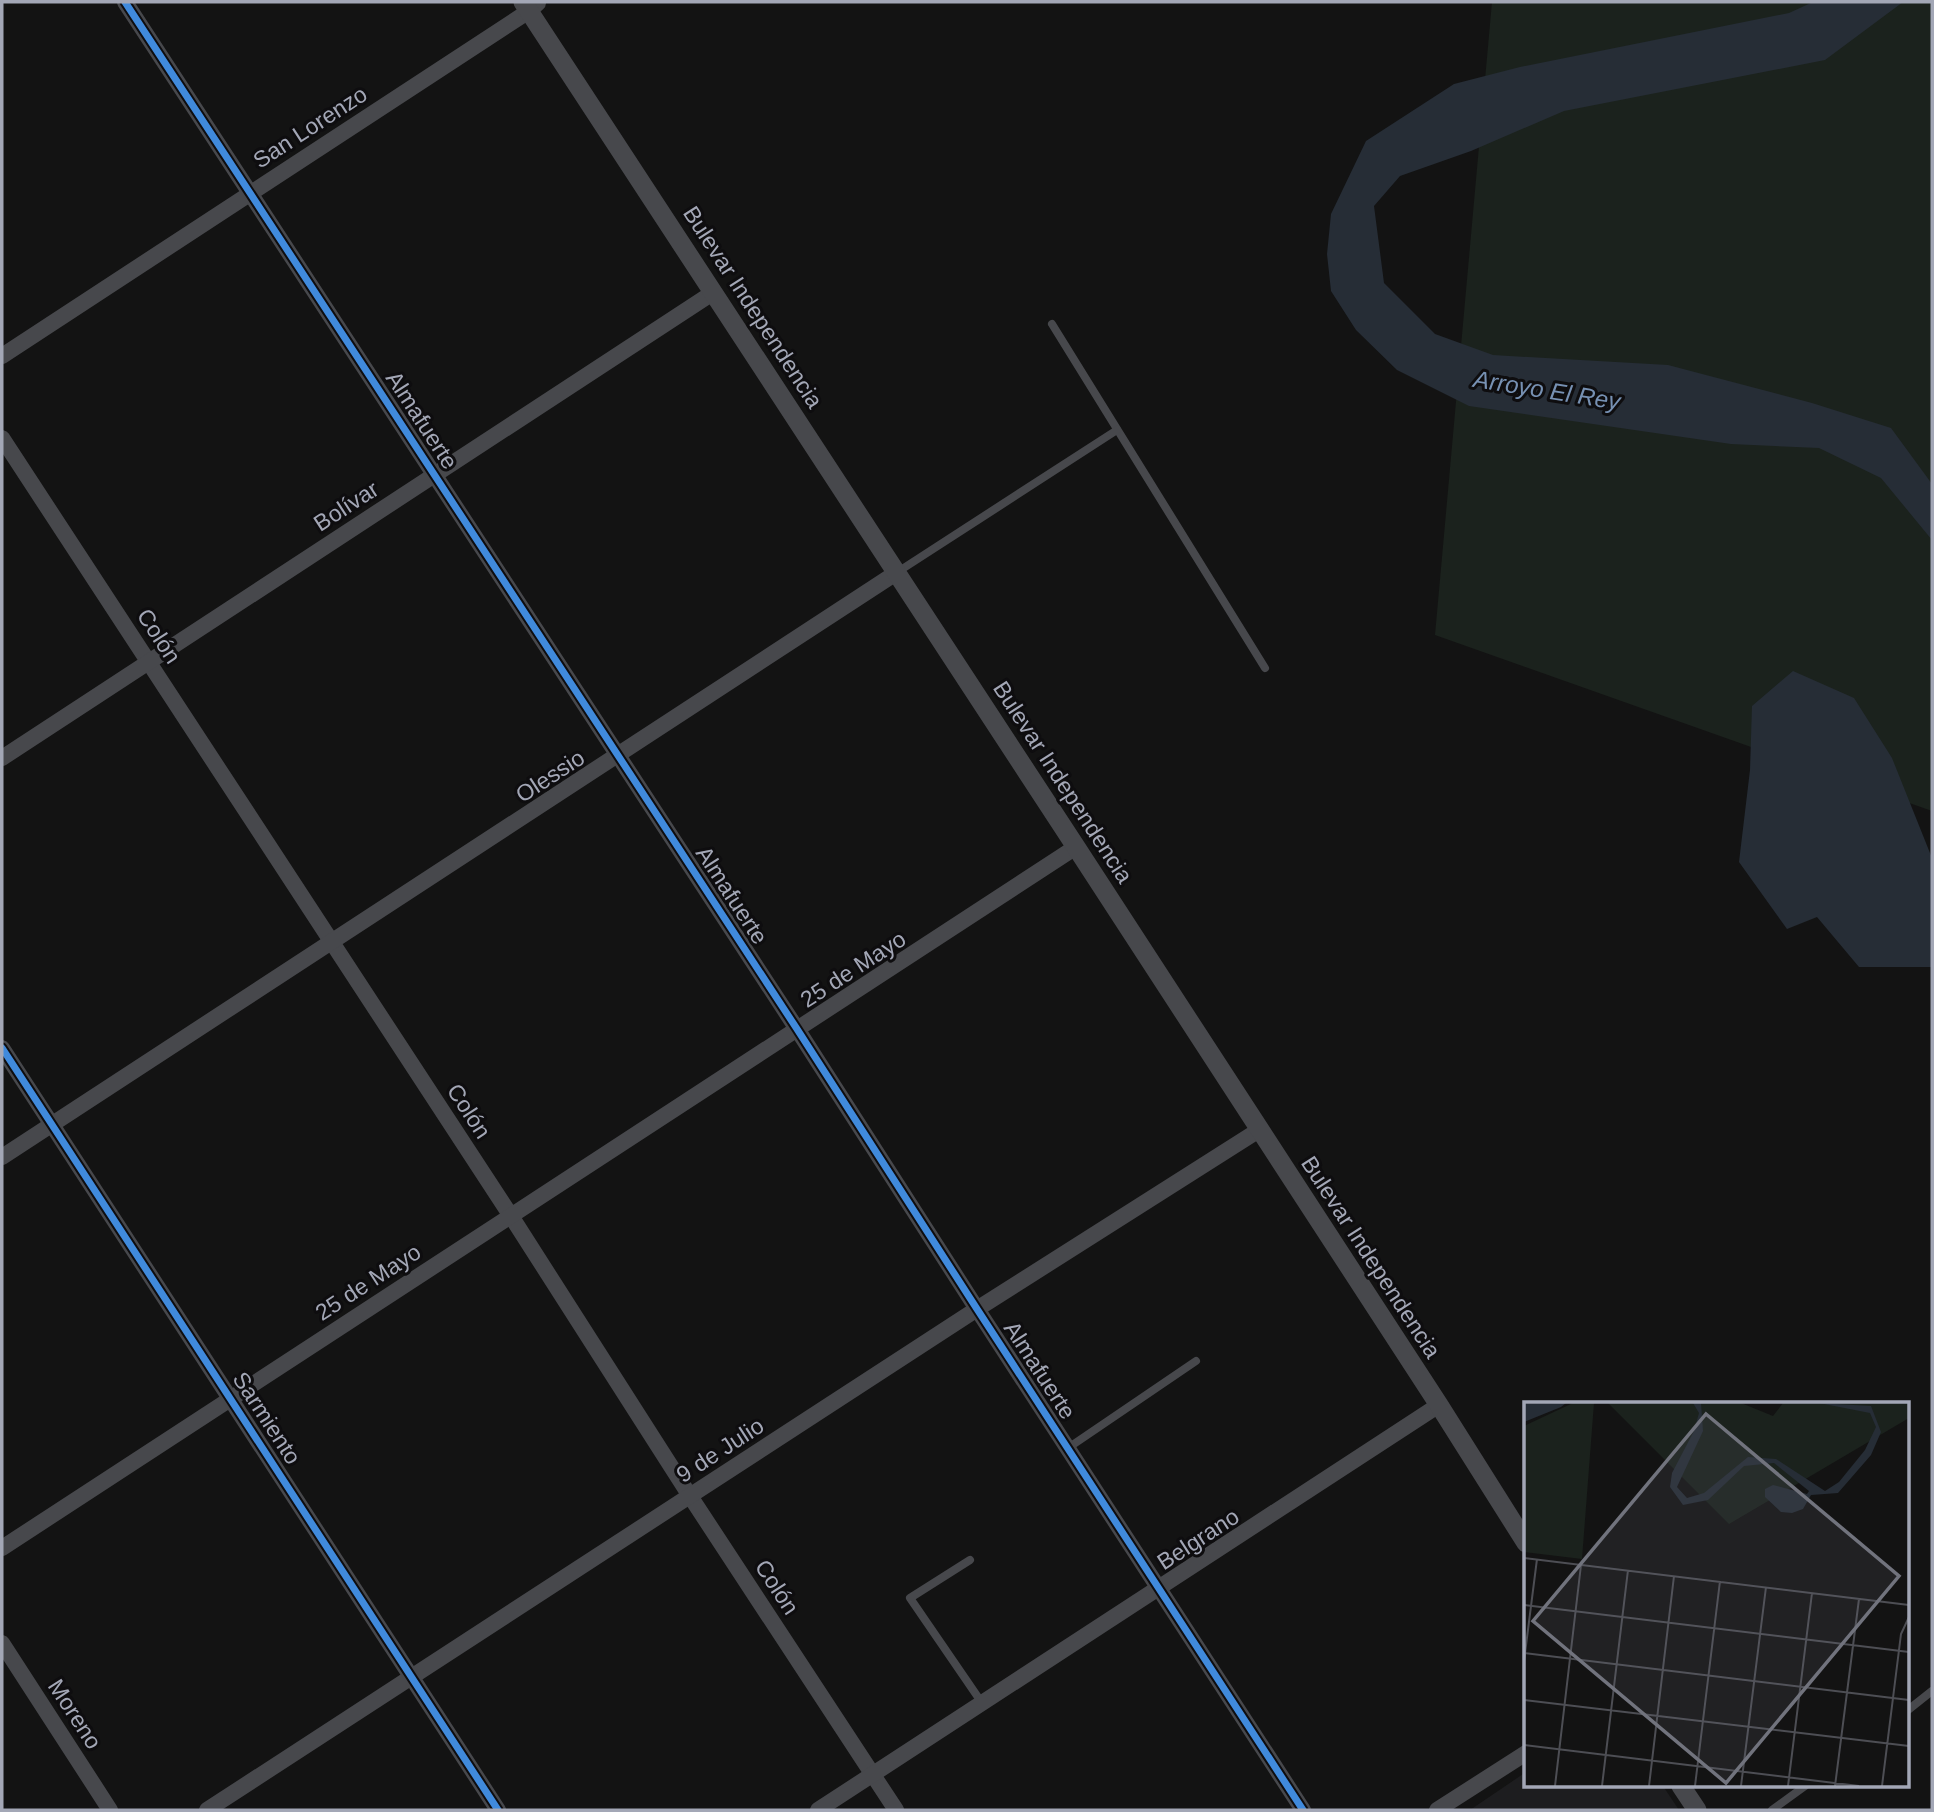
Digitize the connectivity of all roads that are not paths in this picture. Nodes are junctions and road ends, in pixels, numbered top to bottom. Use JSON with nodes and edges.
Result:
{"nodes":[{"id":1,"x":125,"y":2,"type":"edge"},
{"id":2,"x":532,"y":4,"type":"edge"},
{"id":3,"x":249,"y":194,"type":"junction"},
{"id":4,"x":714,"y":292,"type":"junction"},
{"id":5,"x":1052,"y":324,"type":"dead end"},
{"id":6,"x":2,"y":356,"type":"edge"},
{"id":7,"x":1118,"y":430,"type":"junction"},
{"id":8,"x":2,"y":438,"type":"edge"},
{"id":9,"x":435,"y":475,"type":"junction"},
{"id":10,"x":896,"y":573,"type":"junction"},
{"id":11,"x":149,"y":662,"type":"junction"},
{"id":12,"x":1265,"y":668,"type":"dead end"},
{"id":13,"x":617,"y":755,"type":"junction"},
{"id":14,"x":2,"y":758,"type":"edge"},
{"id":15,"x":1076,"y":847,"type":"junction"},
{"id":16,"x":331,"y":942,"type":"junction"},
{"id":17,"x":797,"y":1029,"type":"junction"},
{"id":18,"x":2,"y":1048,"type":"edge"},
{"id":19,"x":52,"y":1125,"type":"junction"},
{"id":20,"x":1259,"y":1129,"type":"junction"},
{"id":21,"x":2,"y":1157,"type":"edge"},
{"id":22,"x":511,"y":1216,"type":"junction"},
{"id":23,"x":977,"y":1309,"type":"junction"},
{"id":24,"x":1196,"y":1360,"type":"dead end"},
{"id":25,"x":231,"y":1398,"type":"junction"},
{"id":26,"x":1439,"y":1405,"type":"junction"},
{"id":27,"x":1068,"y":1448,"type":"junction"},
{"id":28,"x":690,"y":1496,"type":"junction"},
{"id":29,"x":1524,"y":1541,"type":"edge"},
{"id":30,"x":2,"y":1548,"type":"edge"},
{"id":31,"x":970,"y":1560,"type":"dead end"},
{"id":32,"x":1160,"y":1588,"type":"junction"},
{"id":33,"x":2,"y":1643,"type":"edge"},
{"id":34,"x":411,"y":1678,"type":"junction"},
{"id":35,"x":1932,"y":1692,"type":"edge"},
{"id":36,"x":982,"y":1703,"type":"junction"},
{"id":37,"x":1910,"y":1708,"type":"edge"},
{"id":38,"x":1524,"y":1754,"type":"edge"},
{"id":39,"x":873,"y":1774,"type":"junction"},
{"id":40,"x":1682,"y":1787,"type":"edge"},
{"id":41,"x":1804,"y":1787,"type":"edge"},
{"id":42,"x":110,"y":1810,"type":"edge"},
{"id":43,"x":207,"y":1810,"type":"edge"},
{"id":44,"x":498,"y":1810,"type":"edge"},
{"id":45,"x":818,"y":1810,"type":"edge"},
{"id":46,"x":896,"y":1810,"type":"edge"},
{"id":47,"x":1303,"y":1810,"type":"edge"},
{"id":48,"x":1437,"y":1810,"type":"edge"},
{"id":49,"x":1697,"y":1810,"type":"edge"},
{"id":50,"x":1772,"y":1810,"type":"edge"}],
"edges":[{"from":1,"to":3,"type":"street","name":"Almafuerte"},
{"from":2,"to":3,"type":"street","name":"San Lorenzo"},
{"from":2,"to":4,"type":"street","name":"Bulevar Independencia"},
{"from":3,"to":6,"type":"street","name":"San Lorenzo"},
{"from":3,"to":9,"type":"street","name":"Almafuerte"},
{"from":4,"to":9,"type":"street","name":"Bolívar"},
{"from":4,"to":10,"type":"street","name":"Bulevar Independencia"},
{"from":5,"to":7,"type":"lane"},
{"from":7,"to":10,"type":"lane"},
{"from":7,"to":12,"type":"lane"},
{"from":8,"to":11,"type":"street","name":"Colón"},
{"from":9,"to":11,"type":"street","name":"Bolívar"},
{"from":9,"to":13,"type":"street","name":"Almafuerte"},
{"from":10,"to":13,"type":"street","name":"Olessio"},
{"from":10,"to":15,"type":"street","name":"Bulevar Independencia"},
{"from":11,"to":14,"type":"street","name":"Bolívar"},
{"from":11,"to":16,"type":"street","name":"Colón"},
{"from":13,"to":16,"type":"street","name":"Olessio"},
{"from":13,"to":17,"type":"street","name":"Almafuerte"},
{"from":15,"to":17,"type":"street","name":"25 de Mayo"},
{"from":15,"to":20,"type":"street","name":"Bulevar Independencia"},
{"from":16,"to":19,"type":"street","name":"Olessio"},
{"from":16,"to":22,"type":"street","name":"Colón"},
{"from":17,"to":22,"type":"street","name":"25 de Mayo"},
{"from":17,"to":23,"type":"street","name":"Almafuerte"},
{"from":18,"to":19,"type":"street","name":"Sarmiento"},
{"from":19,"to":21,"type":"street","name":"Olessio"},
{"from":19,"to":25,"type":"street","name":"Sarmiento"},
{"from":20,"to":23,"type":"street","name":"9 de Julio"},
{"from":20,"to":26,"type":"street","name":"Bulevar Independencia"},
{"from":22,"to":25,"type":"street","name":"25 de Mayo"},
{"from":22,"to":28,"type":"street","name":"Colón"},
{"from":23,"to":27,"type":"street","name":"Almafuerte"},
{"from":23,"to":28,"type":"street","name":"9 de Julio"},
{"from":24,"to":27,"type":"lane"},
{"from":25,"to":30,"type":"street","name":"25 de Mayo"},
{"from":25,"to":34,"type":"street","name":"Sarmiento"},
{"from":26,"to":29,"type":"street","name":"Bulevar Independencia"},
{"from":26,"to":32,"type":"street","name":"Belgrano"},
{"from":27,"to":32,"type":"street","name":"Almafuerte"},
{"from":28,"to":34,"type":"street","name":"9 de Julio"},
{"from":28,"to":39,"type":"street","name":"Colón"},
{"from":31,"to":36,"type":"lane"},
{"from":32,"to":36,"type":"street","name":"Belgrano"},
{"from":32,"to":47,"type":"street","name":"Almafuerte"},
{"from":33,"to":42,"type":"street","name":"Moreno"},
{"from":34,"to":43,"type":"street","name":"9 de Julio"},
{"from":34,"to":44,"type":"street","name":"Sarmiento"},
{"from":35,"to":37,"type":"lane"},
{"from":36,"to":39,"type":"street","name":"Belgrano"},
{"from":38,"to":48,"type":"street"},
{"from":39,"to":45,"type":"street","name":"Belgrano"},
{"from":39,"to":46,"type":"street","name":"Colón"},
{"from":40,"to":49,"type":"street"},
{"from":41,"to":50,"type":"lane"}]}
